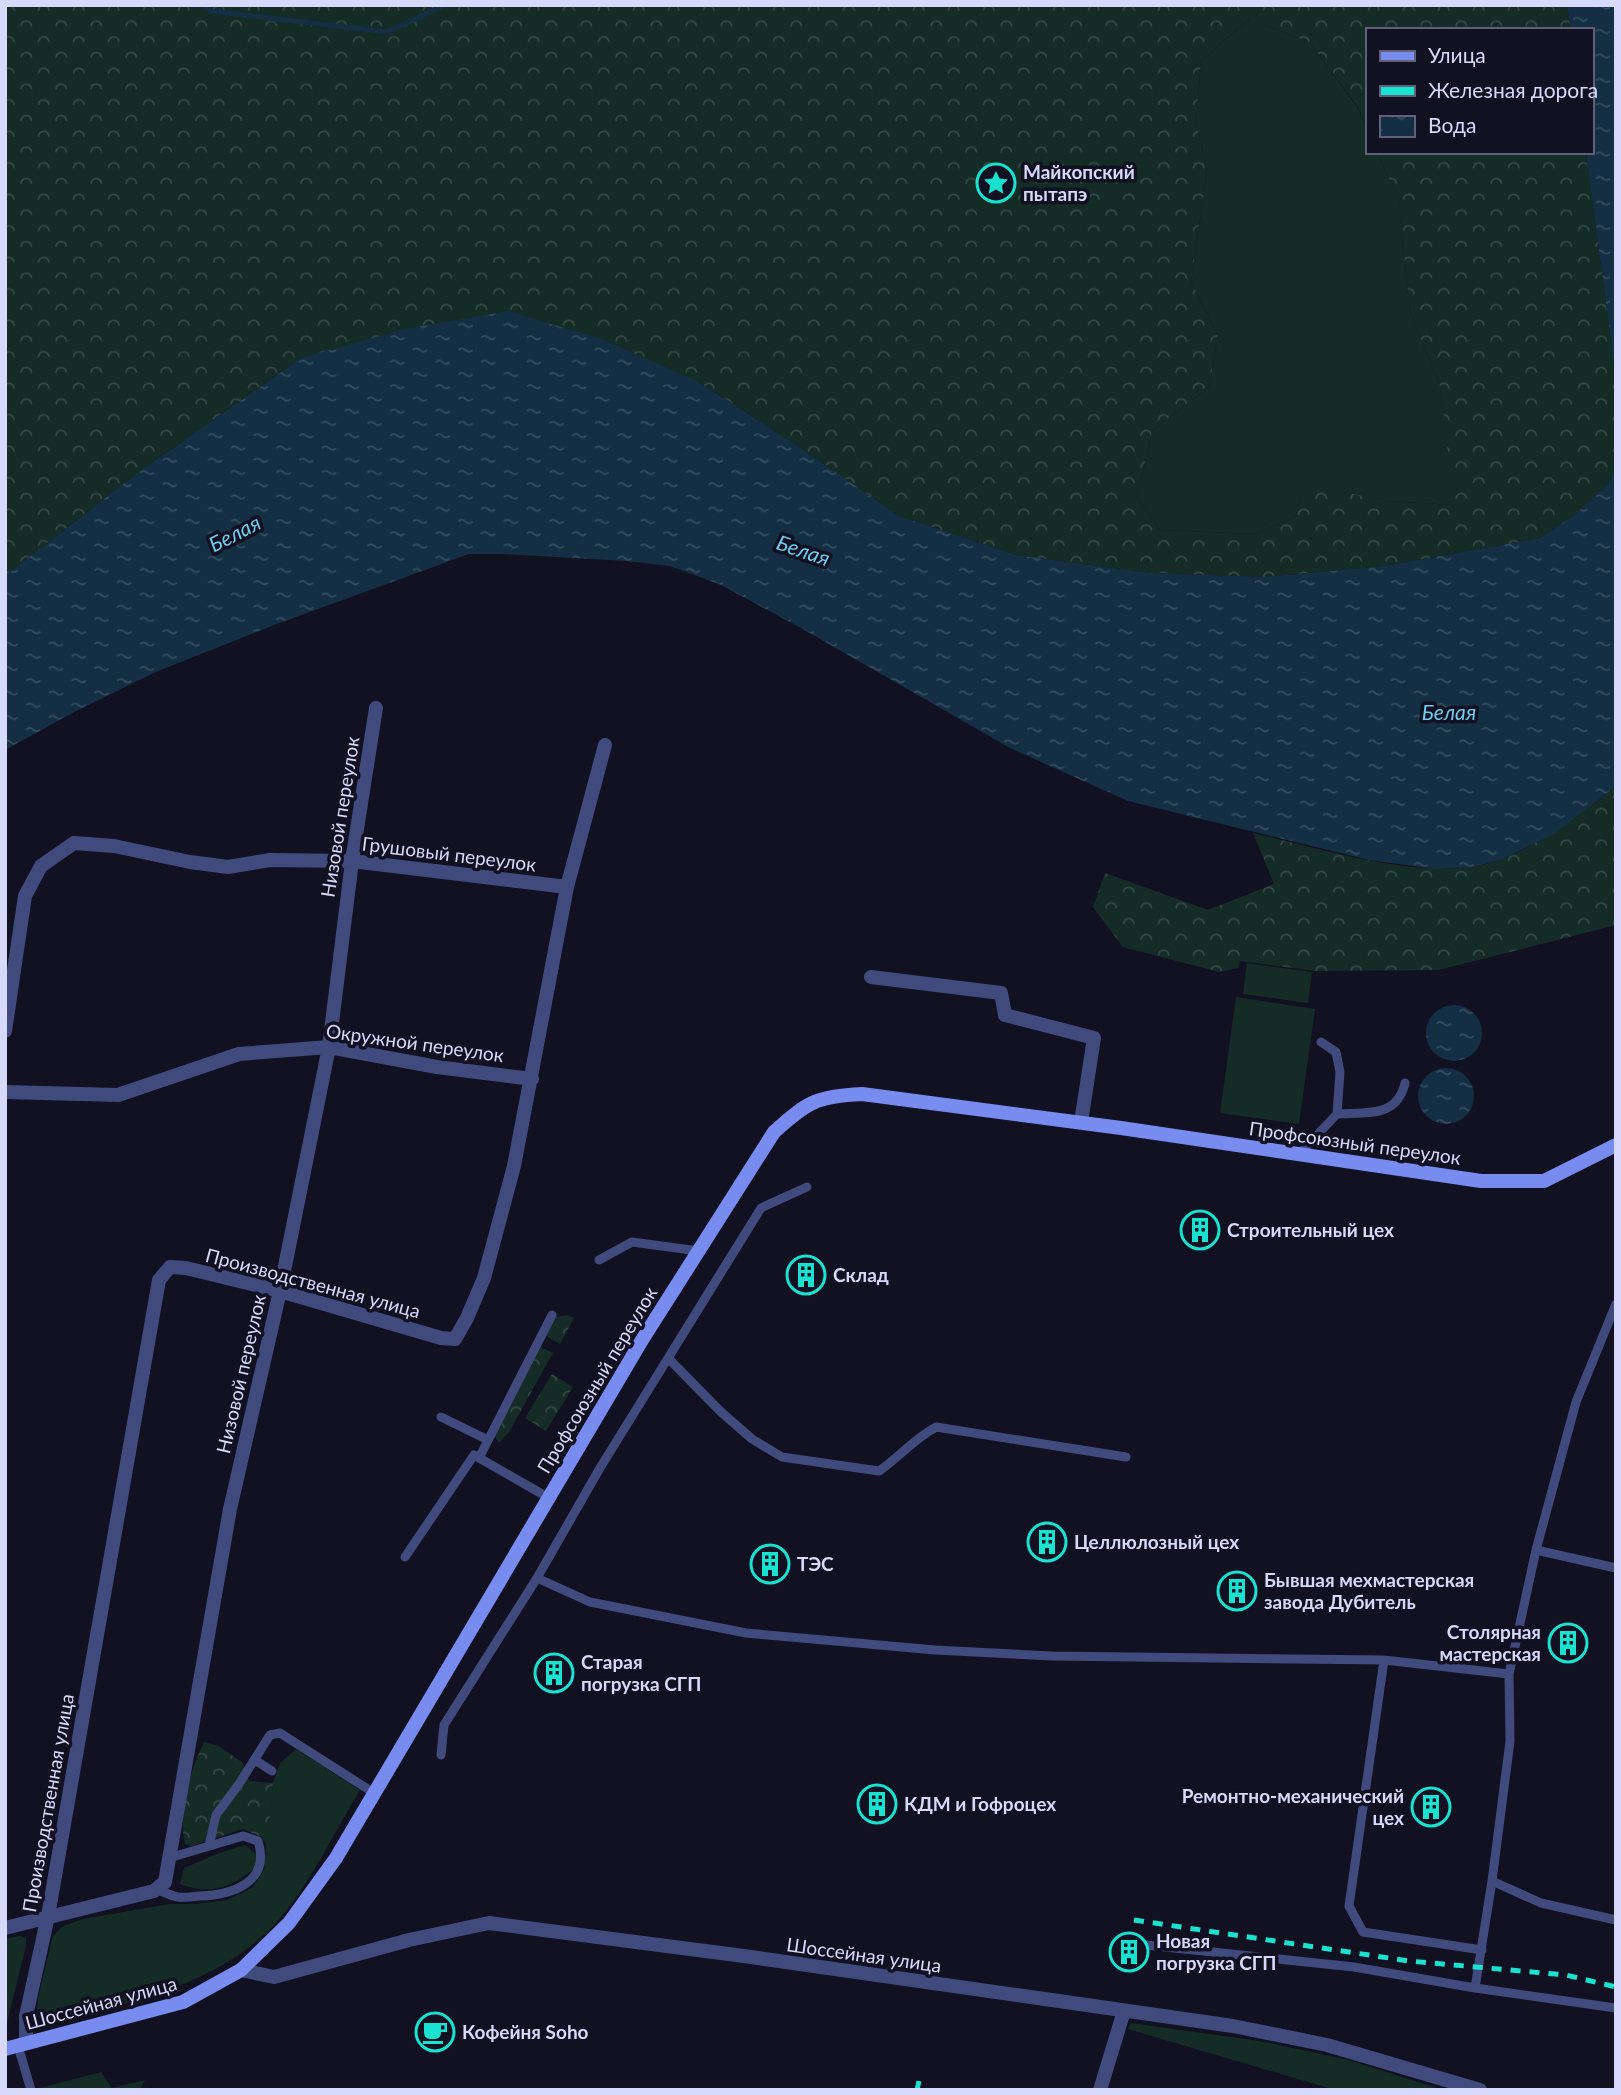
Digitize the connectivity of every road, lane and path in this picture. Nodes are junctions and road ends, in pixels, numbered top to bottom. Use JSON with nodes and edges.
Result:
{"nodes":[{"id":1,"x":376,"y":708,"type":"dead end"},
{"id":2,"x":605,"y":745,"type":"dead end"},
{"id":3,"x":352,"y":861,"type":"junction"},
{"id":4,"x":567,"y":887,"type":"junction"},
{"id":5,"x":872,"y":977,"type":"dead end"},
{"id":6,"x":5,"y":1031,"type":"edge"},
{"id":7,"x":1321,"y":1042,"type":"dead end"},
{"id":8,"x":329,"y":1046,"type":"junction"},
{"id":9,"x":532,"y":1079,"type":"junction"},
{"id":10,"x":1405,"y":1083,"type":"dead end"},
{"id":11,"x":5,"y":1093,"type":"edge"},
{"id":12,"x":1338,"y":1114,"type":"junction"},
{"id":13,"x":1081,"y":1122,"type":"junction"},
{"id":14,"x":1616,"y":1145,"type":"edge"},
{"id":15,"x":1299,"y":1154,"type":"junction"},
{"id":16,"x":807,"y":1187,"type":"dead end"},
{"id":17,"x":699,"y":1251,"type":"junction"},
{"id":18,"x":600,"y":1260,"type":"dead end"},
{"id":19,"x":280,"y":1291,"type":"junction"},
{"id":20,"x":1616,"y":1304,"type":"edge"},
{"id":21,"x":552,"y":1315,"type":"dead end"},
{"id":22,"x":668,"y":1358,"type":"junction"},
{"id":23,"x":442,"y":1417,"type":"dead end"},
{"id":24,"x":488,"y":1440,"type":"junction"},
{"id":25,"x":1126,"y":1457,"type":"dead end"},
{"id":26,"x":479,"y":1458,"type":"junction"},
{"id":27,"x":549,"y":1498,"type":"junction"},
{"id":28,"x":1536,"y":1550,"type":"junction"},
{"id":29,"x":405,"y":1557,"type":"dead end"},
{"id":30,"x":1616,"y":1568,"type":"edge"},
{"id":31,"x":537,"y":1578,"type":"junction"},
{"id":32,"x":1384,"y":1660,"type":"junction"},
{"id":33,"x":1509,"y":1674,"type":"junction"},
{"id":34,"x":441,"y":1755,"type":"dead end"},
{"id":35,"x":255,"y":1760,"type":"junction"},
{"id":36,"x":272,"y":1771,"type":"dead end"},
{"id":37,"x":374,"y":1794,"type":"junction"},
{"id":38,"x":209,"y":1846,"type":"junction"},
{"id":39,"x":169,"y":1858,"type":"junction"},
{"id":40,"x":1492,"y":1881,"type":"junction"},
{"id":41,"x":161,"y":1885,"type":"junction"},
{"id":42,"x":48,"y":1916,"type":"junction"},
{"id":43,"x":1616,"y":1920,"type":"edge"},
{"id":44,"x":289,"y":1923,"type":"joint"},
{"id":45,"x":5,"y":1928,"type":"edge"},
{"id":46,"x":1146,"y":1945,"type":"dead end"},
{"id":47,"x":1482,"y":1950,"type":"junction"},
{"id":48,"x":241,"y":1970,"type":"junction"},
{"id":49,"x":1475,"y":1988,"type":"junction"},
{"id":50,"x":1616,"y":2008,"type":"edge"},
{"id":51,"x":1124,"y":2011,"type":"junction"},
{"id":52,"x":17,"y":2046,"type":"edge"},
{"id":53,"x":31,"y":2090,"type":"edge"},
{"id":54,"x":1100,"y":2090,"type":"edge"},
{"id":55,"x":1480,"y":2090,"type":"edge"}],
"edges":[{"from":1,"to":3,"type":"street","name":"Низовой переулок"},
{"from":2,"to":4,"type":"street","name":"Производственная улица"},
{"from":3,"to":4,"type":"street","name":"Грушовый переулок"},
{"from":3,"to":6,"type":"street","name":"Грушовый переулок"},
{"from":3,"to":8,"type":"street","name":"Низовой переулок"},
{"from":4,"to":9,"type":"street","name":"Производственная улица"},
{"from":5,"to":13,"type":"street"},
{"from":7,"to":12,"type":"lane"},
{"from":8,"to":9,"type":"street","name":"Окружной переулок"},
{"from":8,"to":11,"type":"street","name":"Окружной переулок"},
{"from":8,"to":19,"type":"street","name":"Низовой переулок"},
{"from":9,"to":19,"type":"street","name":"Производственная улица"},
{"from":10,"to":12,"type":"lane"},
{"from":12,"to":15,"type":"lane"},
{"from":13,"to":15,"type":"main road","name":"Профсоюзный переулок"},
{"from":13,"to":17,"type":"main road","name":"Профсоюзный переулок"},
{"from":14,"to":15,"type":"main road","name":"Профсоюзный переулок"},
{"from":16,"to":22,"type":"lane"},
{"from":17,"to":18,"type":"lane"},
{"from":17,"to":27,"type":"main road","name":"Профсоюзный переулок"},
{"from":19,"to":39,"type":"street","name":"Низовой переулок"},
{"from":19,"to":42,"type":"street","name":"Производственная улица"},
{"from":20,"to":28,"type":"lane"},
{"from":21,"to":24,"type":"lane"},
{"from":22,"to":25,"type":"lane"},
{"from":22,"to":31,"type":"lane"},
{"from":23,"to":24,"type":"lane"},
{"from":24,"to":26,"type":"lane"},
{"from":26,"to":27,"type":"lane"},
{"from":26,"to":29,"type":"lane"},
{"from":27,"to":37,"type":"main road","name":"Профсоюзный переулок"},
{"from":28,"to":30,"type":"lane"},
{"from":28,"to":33,"type":"lane"},
{"from":31,"to":32,"type":"lane"},
{"from":31,"to":34,"type":"lane"},
{"from":32,"to":33,"type":"lane"},
{"from":32,"to":47,"type":"lane"},
{"from":33,"to":40,"type":"lane"},
{"from":35,"to":36,"type":"lane"},
{"from":35,"to":37,"type":"lane"},
{"from":35,"to":38,"type":"lane"},
{"from":37,"to":44,"type":"main road","name":"Профсоюзный переулок"},
{"from":38,"to":39,"type":"lane"},
{"from":38,"to":41,"type":"lane"},
{"from":39,"to":41,"type":"street","name":"Низовой переулок"},
{"from":40,"to":43,"type":"lane"},
{"from":40,"to":47,"type":"lane"},
{"from":41,"to":42,"type":"street"},
{"from":42,"to":45,"type":"street"},
{"from":42,"to":52,"type":"street","name":"Производственная улица"},
{"from":44,"to":48,"type":"main road","name":"Шоссейная улица"},
{"from":46,"to":49,"type":"lane"},
{"from":47,"to":49,"type":"lane"},
{"from":48,"to":51,"type":"street","name":"Шоссейная улица"},
{"from":48,"to":52,"type":"main road","name":"Шоссейная улица"},
{"from":49,"to":50,"type":"lane"},
{"from":51,"to":54,"type":"street"},
{"from":51,"to":55,"type":"street","name":"Шоссейная улица"},
{"from":52,"to":53,"type":"lane"}]}
